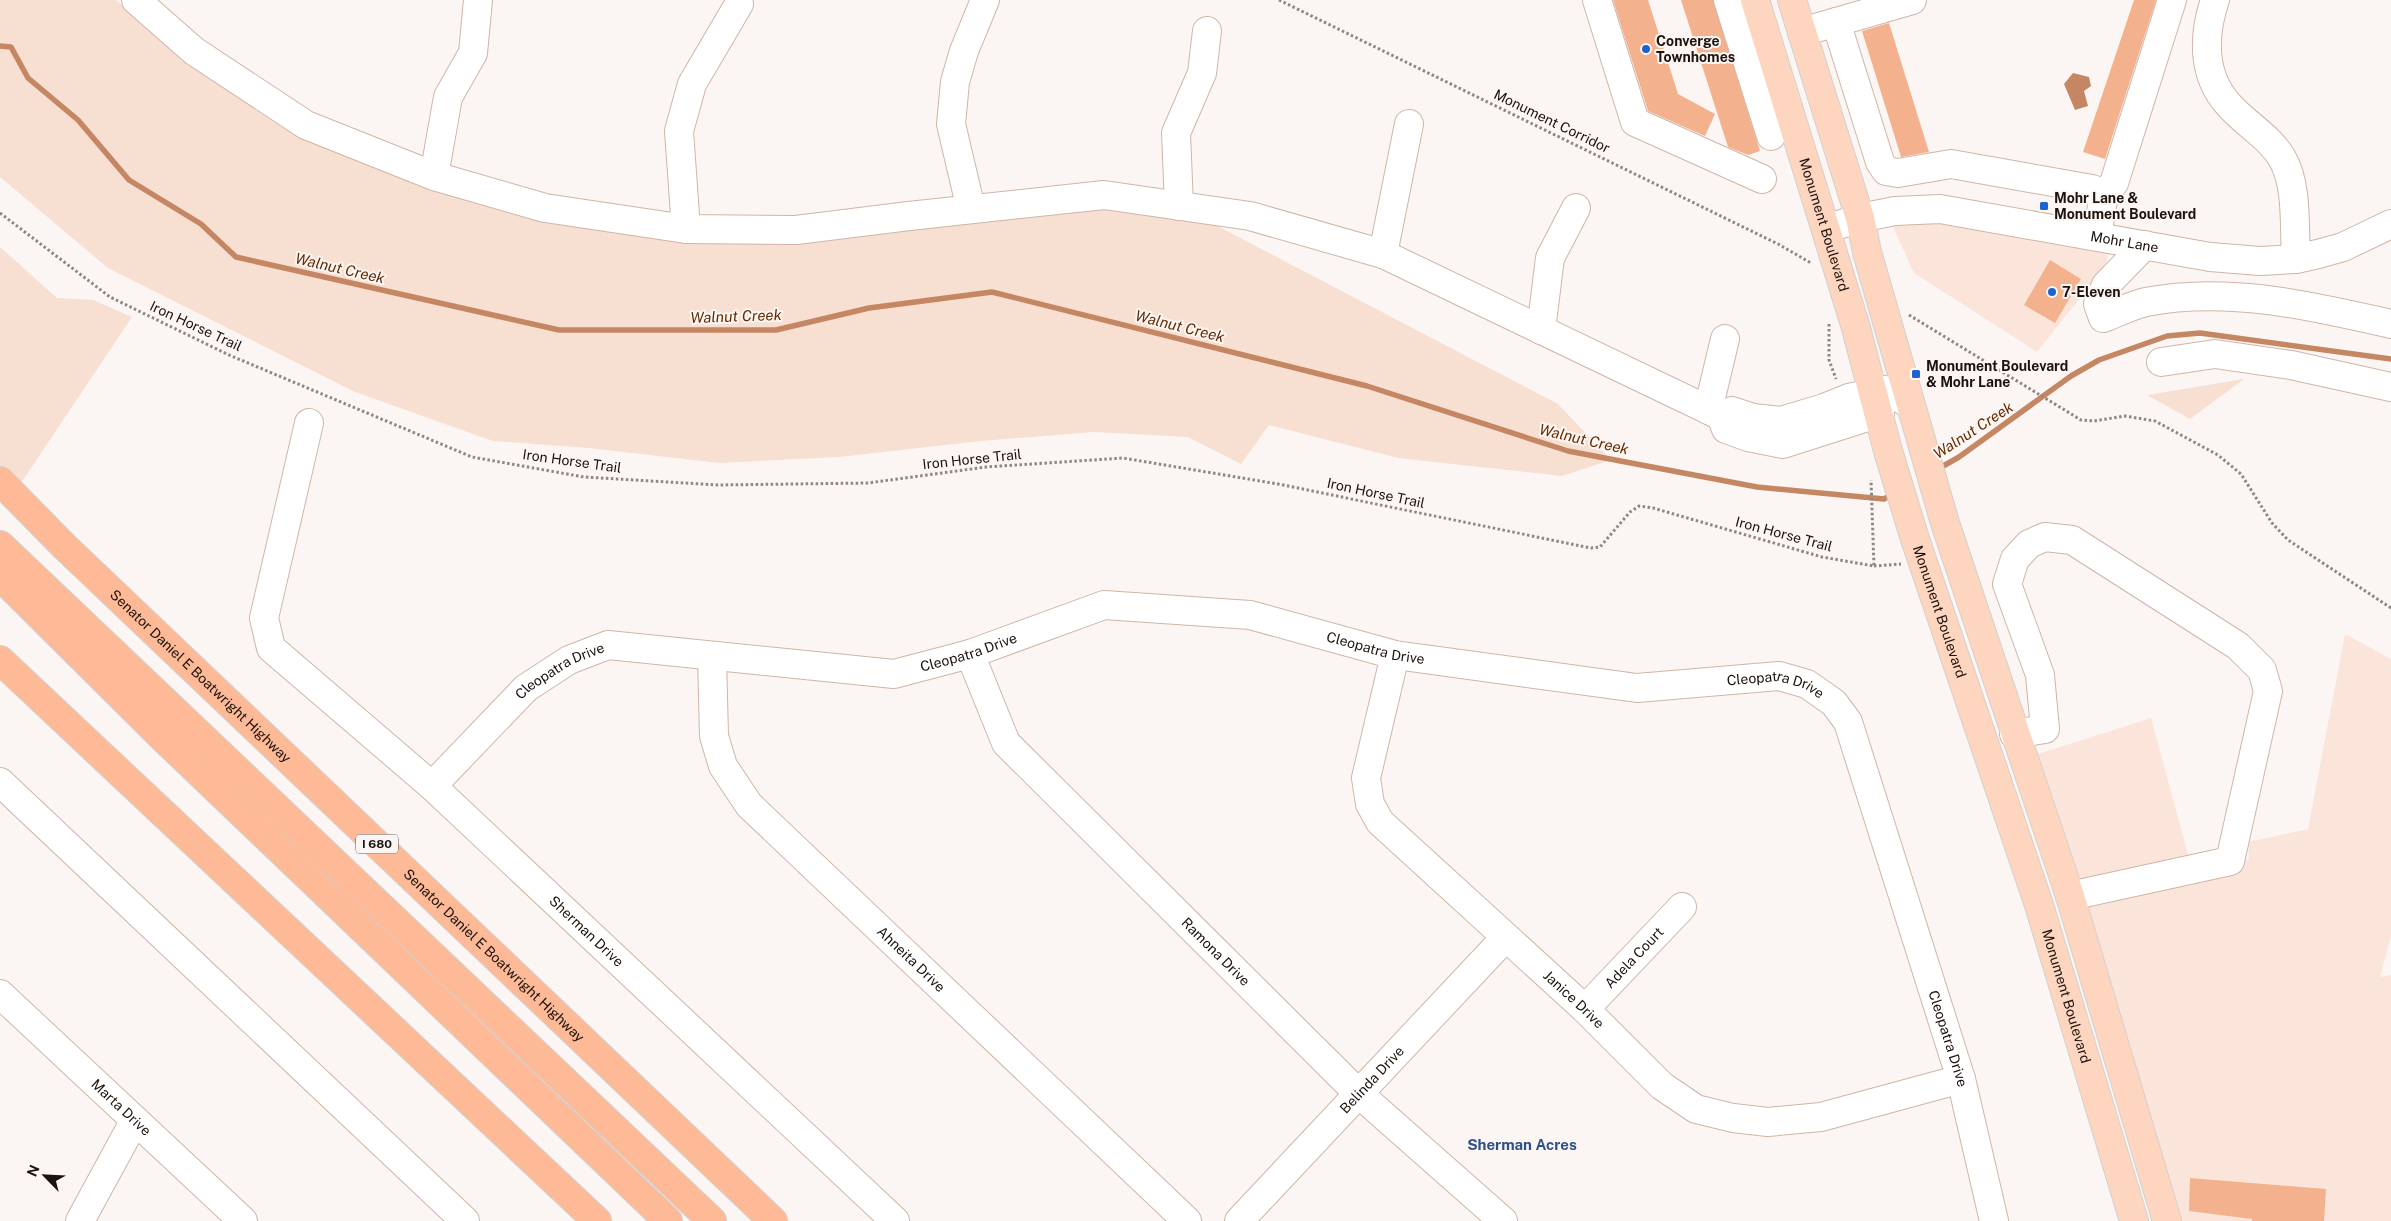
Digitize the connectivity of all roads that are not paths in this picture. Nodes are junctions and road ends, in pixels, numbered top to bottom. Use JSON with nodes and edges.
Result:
{"nodes":[{"id":1,"x":136,"y":0,"type":"edge"},
{"id":2,"x":478,"y":0,"type":"edge"},
{"id":3,"x":985,"y":0,"type":"edge"},
{"id":4,"x":1597,"y":0,"type":"edge"},
{"id":5,"x":1728,"y":0,"type":"edge"},
{"id":6,"x":1755,"y":0,"type":"edge"},
{"id":7,"x":1792,"y":0,"type":"edge"},
{"id":8,"x":1912,"y":0,"type":"edge"},
{"id":9,"x":2172,"y":0,"type":"edge"},
{"id":10,"x":2215,"y":0,"type":"edge"},
{"id":11,"x":739,"y":4,"type":"dead end"},
{"id":12,"x":1836,"y":22,"type":"junction"},
{"id":13,"x":1207,"y":31,"type":"dead end"},
{"id":14,"x":1802,"y":32,"type":"junction"},
{"id":15,"x":1409,"y":124,"type":"dead end"},
{"id":16,"x":1771,"y":136,"type":"dead end"},
{"id":17,"x":434,"y":176,"type":"junction"},
{"id":18,"x":1762,"y":179,"type":"dead end"},
{"id":19,"x":2104,"y":194,"type":"junction"},
{"id":20,"x":1179,"y":206,"type":"junction"},
{"id":21,"x":1576,"y":208,"type":"dead end"},
{"id":22,"x":971,"y":209,"type":"junction"},
{"id":23,"x":1860,"y":218,"type":"junction"},
{"id":24,"x":2391,"y":224,"type":"edge"},
{"id":25,"x":686,"y":229,"type":"junction"},
{"id":26,"x":1826,"y":229,"type":"junction"},
{"id":27,"x":2097,"y":236,"type":"junction"},
{"id":28,"x":2145,"y":245,"type":"junction"},
{"id":29,"x":1383,"y":254,"type":"junction"},
{"id":30,"x":2296,"y":259,"type":"junction"},
{"id":31,"x":2391,"y":324,"type":"edge"},
{"id":32,"x":1541,"y":330,"type":"junction"},
{"id":33,"x":1725,"y":339,"type":"dead end"},
{"id":34,"x":2161,"y":362,"type":"dead end"},
{"id":35,"x":2391,"y":387,"type":"edge"},
{"id":36,"x":1876,"y":403,"type":"junction"},
{"id":37,"x":1910,"y":404,"type":"junction"},
{"id":38,"x":1715,"y":413,"type":"junction"},
{"id":39,"x":310,"y":423,"type":"dead end"},
{"id":40,"x":0,"y":481,"type":"edge"},
{"id":41,"x":0,"y":545,"type":"edge"},
{"id":42,"x":0,"y":576,"type":"edge"},
{"id":43,"x":970,"y":654,"type":"junction"},
{"id":44,"x":1395,"y":655,"type":"junction"},
{"id":45,"x":712,"y":657,"type":"junction"},
{"id":46,"x":0,"y":660,"type":"edge"},
{"id":47,"x":2014,"y":734,"type":"junction"},
{"id":48,"x":0,"y":782,"type":"edge"},
{"id":49,"x":432,"y":786,"type":"junction"},
{"id":50,"x":2070,"y":896,"type":"junction"},
{"id":51,"x":1682,"y":907,"type":"dead end"},
{"id":52,"x":1505,"y":938,"type":"junction"},
{"id":53,"x":0,"y":994,"type":"edge"},
{"id":54,"x":1585,"y":1009,"type":"junction"},
{"id":55,"x":1961,"y":1079,"type":"junction"},
{"id":56,"x":1358,"y":1093,"type":"junction"},
{"id":57,"x":136,"y":1120,"type":"junction"},
{"id":58,"x":80,"y":1221,"type":"edge"},
{"id":59,"x":243,"y":1221,"type":"edge"},
{"id":60,"x":465,"y":1221,"type":"edge"},
{"id":61,"x":598,"y":1221,"type":"edge"},
{"id":62,"x":668,"y":1221,"type":"edge"},
{"id":63,"x":712,"y":1221,"type":"edge"},
{"id":64,"x":772,"y":1221,"type":"edge"},
{"id":65,"x":895,"y":1221,"type":"edge"},
{"id":66,"x":1187,"y":1221,"type":"edge"},
{"id":67,"x":1239,"y":1221,"type":"edge"},
{"id":68,"x":1503,"y":1221,"type":"edge"},
{"id":69,"x":1994,"y":1221,"type":"edge"},
{"id":70,"x":2134,"y":1221,"type":"edge"},
{"id":71,"x":2167,"y":1221,"type":"edge"}],
"edges":[{"from":1,"to":17,"type":"street"},
{"from":2,"to":17,"type":"street"},
{"from":3,"to":22,"type":"street"},
{"from":4,"to":18,"type":"street"},
{"from":5,"to":16,"type":"street"},
{"from":6,"to":26,"type":"main road","name":"Monument Boulevard"},
{"from":7,"to":14,"type":"main road"},
{"from":8,"to":12,"type":"street"},
{"from":9,"to":19,"type":"street"},
{"from":10,"to":30,"type":"street"},
{"from":11,"to":25,"type":"street"},
{"from":12,"to":14,"type":"street"},
{"from":12,"to":19,"type":"street"},
{"from":13,"to":20,"type":"street"},
{"from":14,"to":23,"type":"main road"},
{"from":15,"to":29,"type":"street"},
{"from":17,"to":25,"type":"street"},
{"from":19,"to":27,"type":"street"},
{"from":20,"to":22,"type":"street"},
{"from":20,"to":29,"type":"street"},
{"from":21,"to":32,"type":"street"},
{"from":22,"to":25,"type":"street"},
{"from":23,"to":26,"type":"street","name":"Mohr Lane"},
{"from":23,"to":27,"type":"street","name":"Mohr Lane"},
{"from":23,"to":37,"type":"main road"},
{"from":24,"to":30,"type":"street","name":"Mohr Lane"},
{"from":26,"to":36,"type":"main road","name":"Monument Boulevard"},
{"from":27,"to":28,"type":"street","name":"Mohr Lane"},
{"from":28,"to":30,"type":"street","name":"Mohr Lane"},
{"from":28,"to":31,"type":"street"},
{"from":29,"to":32,"type":"street"},
{"from":32,"to":38,"type":"street"},
{"from":33,"to":38,"type":"street"},
{"from":34,"to":35,"type":"street"},
{"from":36,"to":37,"type":"street"},
{"from":36,"to":38,"type":"street"},
{"from":36,"to":70,"type":"main road","name":"Monument Boulevard"},
{"from":37,"to":47,"type":"main road"},
{"from":39,"to":49,"type":"street","name":"Sherman Drive"},
{"from":40,"to":64,"type":"highway","name":"Senator Daniel E Boatwright Highway","number":"I 680"},
{"from":41,"to":63,"type":"highway"},
{"from":42,"to":62,"type":"highway"},
{"from":43,"to":44,"type":"street","name":"Cleopatra Drive"},
{"from":43,"to":45,"type":"street","name":"Cleopatra Drive"},
{"from":43,"to":56,"type":"street","name":"Ramona Drive"},
{"from":44,"to":52,"type":"street","name":"Janice Drive"},
{"from":44,"to":55,"type":"street","name":"Cleopatra Drive"},
{"from":45,"to":49,"type":"street","name":"Cleopatra Drive"},
{"from":45,"to":66,"type":"street","name":"Ahneita Drive"},
{"from":46,"to":61,"type":"highway"},
{"from":47,"to":50,"type":"main road"},
{"from":47,"to":50,"type":"street"},
{"from":48,"to":60,"type":"street"},
{"from":49,"to":65,"type":"street","name":"Sherman Drive"},
{"from":50,"to":71,"type":"main road"},
{"from":51,"to":54,"type":"street","name":"Adela Court"},
{"from":52,"to":54,"type":"street","name":"Janice Drive"},
{"from":52,"to":56,"type":"street","name":"Belinda Drive"},
{"from":53,"to":57,"type":"street","name":"Marta Drive"},
{"from":54,"to":55,"type":"street","name":"Janice Drive"},
{"from":55,"to":69,"type":"street","name":"Cleopatra Drive"},
{"from":56,"to":67,"type":"street","name":"Belinda Drive"},
{"from":56,"to":68,"type":"street","name":"Ramona Drive"},
{"from":57,"to":58,"type":"street"},
{"from":57,"to":59,"type":"street","name":"Marta Drive"}]}
